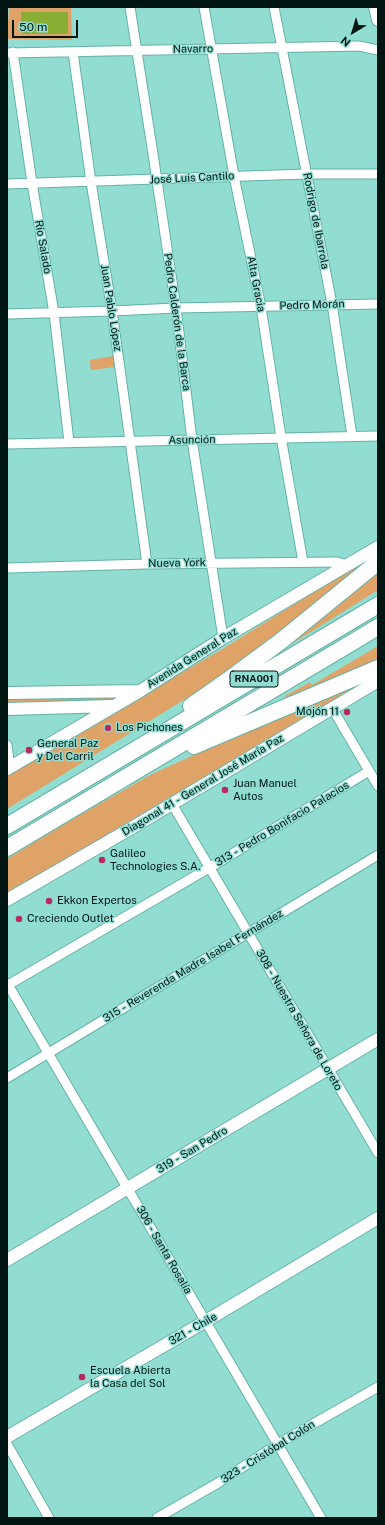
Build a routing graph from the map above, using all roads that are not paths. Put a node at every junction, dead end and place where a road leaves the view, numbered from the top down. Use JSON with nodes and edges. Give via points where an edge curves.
{"nodes":[{"id":1,"x":130,"y":7,"type":"edge"},
{"id":2,"x":204,"y":7,"type":"edge"},
{"id":3,"x":274,"y":7,"type":"edge"},
{"id":4,"x":375,"y":7,"type":"edge"},
{"id":5,"x":378,"y":20,"type":"edge"},
{"id":6,"x":282,"y":47,"type":"junction"},
{"id":7,"x":212,"y":48,"type":"junction"},
{"id":8,"x":136,"y":50,"type":"junction"},
{"id":9,"x":378,"y":50,"type":"edge"},
{"id":10,"x":10,"y":52,"type":"edge"},
{"id":11,"x":73,"y":52,"type":"junction"},
{"id":12,"x":306,"y":174,"type":"junction"},
{"id":13,"x":378,"y":174,"type":"edge"},
{"id":14,"x":234,"y":176,"type":"junction"},
{"id":15,"x":157,"y":180,"type":"junction"},
{"id":16,"x":91,"y":182,"type":"junction"},
{"id":17,"x":32,"y":183,"type":"junction"},
{"id":18,"x":7,"y":184,"type":"edge"},
{"id":19,"x":332,"y":304,"type":"junction"},
{"id":20,"x":378,"y":304,"type":"edge"},
{"id":21,"x":261,"y":307,"type":"junction"},
{"id":22,"x":176,"y":308,"type":"junction"},
{"id":23,"x":112,"y":311,"type":"junction"},
{"id":24,"x":54,"y":313,"type":"junction"},
{"id":25,"x":7,"y":314,"type":"edge"},
{"id":26,"x":352,"y":436,"type":"junction"},
{"id":27,"x":378,"y":436,"type":"edge"},
{"id":28,"x":281,"y":437,"type":"junction"},
{"id":29,"x":192,"y":440,"type":"junction"},
{"id":30,"x":130,"y":441,"type":"junction"},
{"id":31,"x":69,"y":442,"type":"junction"},
{"id":32,"x":7,"y":444,"type":"edge"},
{"id":33,"x":378,"y":547,"type":"edge"},
{"id":34,"x":303,"y":562,"type":"junction"},
{"id":35,"x":378,"y":562,"type":"edge"},
{"id":36,"x":212,"y":563,"type":"junction"},
{"id":37,"x":147,"y":564,"type":"junction"},
{"id":38,"x":348,"y":565,"type":"junction"},
{"id":39,"x":7,"y":568,"type":"edge"},
{"id":40,"x":378,"y":605,"type":"edge"},
{"id":41,"x":378,"y":627,"type":"edge"},
{"id":42,"x":223,"y":638,"type":"junction"},
{"id":43,"x":378,"y":668,"type":"edge"},
{"id":44,"x":378,"y":681,"type":"edge"},
{"id":45,"x":140,"y":691,"type":"junction"},
{"id":46,"x":7,"y":693,"type":"edge"},
{"id":47,"x":114,"y":706,"type":"junction"},
{"id":48,"x":332,"y":708,"type":"junction"},
{"id":49,"x":7,"y":709,"type":"edge"},
{"id":50,"x":7,"y":745,"type":"edge"},
{"id":51,"x":130,"y":753,"type":"junction"},
{"id":52,"x":9,"y":768,"type":"edge"},
{"id":53,"x":140,"y":768,"type":"junction"},
{"id":54,"x":369,"y":771,"type":"junction"},
{"id":55,"x":378,"y":786,"type":"edge"},
{"id":56,"x":172,"y":804,"type":"junction"},
{"id":57,"x":7,"y":826,"type":"edge"},
{"id":58,"x":7,"y":848,"type":"edge"},
{"id":59,"x":378,"y":855,"type":"edge"},
{"id":60,"x":209,"y":868,"type":"junction"},
{"id":61,"x":7,"y":900,"type":"edge"},
{"id":62,"x":248,"y":934,"type":"junction"},
{"id":63,"x":8,"y":984,"type":"edge"},
{"id":64,"x":378,"y":1039,"type":"edge"},
{"id":65,"x":48,"y":1052,"type":"junction"},
{"id":66,"x":328,"y":1069,"type":"junction"},
{"id":67,"x":7,"y":1078,"type":"edge"},
{"id":68,"x":378,"y":1153,"type":"edge"},
{"id":69,"x":128,"y":1188,"type":"junction"},
{"id":70,"x":378,"y":1218,"type":"edge"},
{"id":71,"x":7,"y":1260,"type":"edge"},
{"id":72,"x":206,"y":1321,"type":"junction"},
{"id":73,"x":378,"y":1387,"type":"edge"},
{"id":74,"x":7,"y":1437,"type":"edge"},
{"id":75,"x":7,"y":1444,"type":"edge"},
{"id":76,"x":278,"y":1444,"type":"junction"},
{"id":77,"x":49,"y":1518,"type":"edge"},
{"id":78,"x":157,"y":1518,"type":"edge"},
{"id":79,"x":321,"y":1518,"type":"edge"}],
"edges":[{"from":1,"to":8,"type":"street","name":"Pedro Calderón de la Barca"},
{"from":2,"to":7,"type":"street","name":"Alta Gracia"},
{"from":3,"to":6,"type":"street","name":"Rodrigo de Ibarrola"},
{"from":4,"to":5,"type":"street"},
{"from":6,"to":7,"type":"street","name":"Navarro"},
{"from":6,"to":9,"type":"street","name":"Navarro","via":[[359,46]]},
{"from":6,"to":12,"type":"street","name":"Rodrigo de Ibarrola"},
{"from":7,"to":8,"type":"street","name":"Navarro"},
{"from":7,"to":14,"type":"street","name":"Alta Gracia"},
{"from":8,"to":11,"type":"street","name":"Navarro"},
{"from":8,"to":15,"type":"street","name":"Pedro Calderón de la Barca"},
{"from":10,"to":11,"type":"street","name":"Navarro"},
{"from":10,"to":17,"type":"street","name":"Río Salado"},
{"from":11,"to":16,"type":"street","name":"Juan Pablo López"},
{"from":12,"to":13,"type":"street","name":"José Luis Cantilo"},
{"from":12,"to":14,"type":"street","name":"José Luis Cantilo"},
{"from":12,"to":19,"type":"street","name":"Rodrigo de Ibarrola"},
{"from":14,"to":15,"type":"street","name":"José Luis Cantilo"},
{"from":14,"to":21,"type":"street","name":"Alta Gracia"},
{"from":15,"to":16,"type":"street","name":"José Luis Cantilo"},
{"from":15,"to":22,"type":"street","name":"Pedro Calderón de la Barca"},
{"from":16,"to":17,"type":"street","name":"José Luis Cantilo"},
{"from":16,"to":23,"type":"street","name":"Juan Pablo López"},
{"from":17,"to":18,"type":"street","name":"José Luis Cantilo"},
{"from":17,"to":24,"type":"street","name":"Río Salado"},
{"from":19,"to":20,"type":"street","name":"Pedro Morán"},
{"from":19,"to":21,"type":"street","name":"Pedro Morán"},
{"from":19,"to":26,"type":"street","name":"Rodrigo de Ibarrola"},
{"from":21,"to":22,"type":"street","name":"Pedro Morán"},
{"from":21,"to":28,"type":"street","name":"Alta Gracia"},
{"from":22,"to":23,"type":"street","name":"Pedro Morán"},
{"from":22,"to":29,"type":"street","name":"Pedro Calderón de la Barca"},
{"from":23,"to":24,"type":"street","name":"Pedro Morán"},
{"from":23,"to":30,"type":"street","name":"Juan Pablo López"},
{"from":24,"to":25,"type":"street","name":"Pedro Morán"},
{"from":24,"to":31,"type":"street","name":"Río Salado"},
{"from":26,"to":27,"type":"street","name":"Asunción"},
{"from":26,"to":28,"type":"street","name":"Asunción"},
{"from":28,"to":29,"type":"street","name":"Asunción"},
{"from":28,"to":34,"type":"street","name":"Alta Gracia"},
{"from":29,"to":30,"type":"street","name":"Asunción"},
{"from":29,"to":36,"type":"street","name":"Pedro Calderón de la Barca"},
{"from":30,"to":31,"type":"street","name":"Asunción"},
{"from":30,"to":37,"type":"street","name":"Juan Pablo López"},
{"from":31,"to":32,"type":"street","name":"Asunción"},
{"from":33,"to":38,"type":"street","name":"Avenida General Paz"},
{"from":34,"to":36,"type":"street","name":"Nueva York"},
{"from":34,"to":38,"type":"street","name":"Nueva York","via":[[337,562]]},
{"from":35,"to":51,"type":"highway","via":[[281,641],[199,699]]},
{"from":36,"to":37,"type":"street","name":"Nueva York"},
{"from":36,"to":42,"type":"street","name":"Pedro Calderón de la Barca"},
{"from":37,"to":39,"type":"street","name":"Nueva York"},
{"from":38,"to":42,"type":"street","name":"Avenida General Paz"},
{"from":40,"to":51,"type":"highway","number":"RNA001"},
{"from":41,"to":53,"type":"highway","number":"RNA001"},
{"from":42,"to":45,"type":"street","name":"Avenida General Paz"},
{"from":43,"to":53,"type":"highway"},
{"from":44,"to":48,"type":"street","name":"Diagonal 41 - General José María Paz"},
{"from":45,"to":46,"type":"street"},
{"from":45,"to":47,"type":"street","name":"Avenida General Paz"},
{"from":47,"to":49,"type":"street"},
{"from":47,"to":52,"type":"street","name":"Avenida General Paz"},
{"from":48,"to":54,"type":"street"},
{"from":48,"to":56,"type":"street","name":"Diagonal 41 - General José María Paz"},
{"from":50,"to":52,"type":"street"},
{"from":51,"to":57,"type":"highway","number":"RNA001"},
{"from":53,"to":58,"type":"highway","number":"RNA001"},
{"from":54,"to":55,"type":"street"},
{"from":54,"to":60,"type":"street","name":"313 - Pedro Bonifacio Palacios"},
{"from":56,"to":60,"type":"street","name":"308 - Nuestra Señora de Loreto"},
{"from":56,"to":61,"type":"street","name":"Diagonal 41 - General José María Paz"},
{"from":59,"to":62,"type":"street","name":"315 - Reverenda Madre Isabel Fernández"},
{"from":60,"to":62,"type":"street","name":"308 - Nuestra Señora de Loreto"},
{"from":60,"to":63,"type":"street","name":"313 - Pedro Bonifacio Palacios"},
{"from":62,"to":65,"type":"street","name":"315 - Reverenda Madre Isabel Fernández"},
{"from":62,"to":66,"type":"street","name":"308 - Nuestra Señora de Loreto"},
{"from":63,"to":65,"type":"street","name":"306 - Santa Rosalía"},
{"from":64,"to":66,"type":"street","name":"319 - San Pedro"},
{"from":65,"to":67,"type":"street","name":"315 - Reverenda Madre Isabel Fernández"},
{"from":65,"to":69,"type":"street","name":"306 - Santa Rosalía"},
{"from":66,"to":68,"type":"street","name":"308 - Nuestra Señora de Loreto"},
{"from":66,"to":69,"type":"street","name":"319 - San Pedro"},
{"from":69,"to":71,"type":"street","name":"319 - San Pedro"},
{"from":69,"to":72,"type":"street","name":"306 - Santa Rosalía"},
{"from":70,"to":72,"type":"street","name":"321 - Chile"},
{"from":72,"to":74,"type":"street","name":"321 - Chile"},
{"from":72,"to":76,"type":"street","name":"306 - Santa Rosalía"},
{"from":73,"to":76,"type":"street","name":"323 - Cristóbal Colón"},
{"from":75,"to":77,"type":"street"},
{"from":76,"to":78,"type":"street","name":"323 - Cristóbal Colón"},
{"from":76,"to":79,"type":"street","name":"306 - Santa Rosalía"}]}
